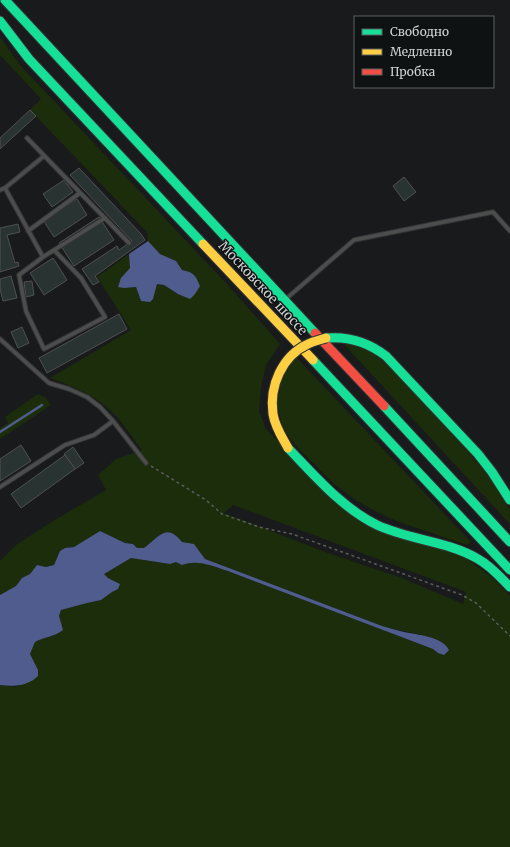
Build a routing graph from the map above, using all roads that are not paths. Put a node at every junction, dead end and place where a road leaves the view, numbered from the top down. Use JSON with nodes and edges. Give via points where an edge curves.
{"nodes":[{"id":1,"x":5,"y":0,"type":"edge"},
{"id":2,"x":0,"y":21,"type":"edge"},
{"id":3,"x":27,"y":138,"type":"dead end"},
{"id":4,"x":44,"y":156,"type":"junction"},
{"id":5,"x":5,"y":188,"type":"junction"},
{"id":6,"x":0,"y":190,"type":"edge"},
{"id":7,"x":80,"y":193,"type":"junction"},
{"id":8,"x":105,"y":218,"type":"junction"},
{"id":9,"x":28,"y":231,"type":"junction"},
{"id":10,"x":510,"y":231,"type":"edge"},
{"id":11,"x":129,"y":243,"type":"dead end"},
{"id":12,"x":54,"y":250,"type":"junction"},
{"id":13,"x":43,"y":257,"type":"junction"},
{"id":14,"x":284,"y":300,"type":"junction"},
{"id":15,"x":0,"y":339,"type":"edge"},
{"id":16,"x":113,"y":421,"type":"junction"},
{"id":17,"x":146,"y":463,"type":"road end"},
{"id":18,"x":0,"y":487,"type":"edge"},
{"id":19,"x":510,"y":500,"type":"edge"},
{"id":20,"x":510,"y":542,"type":"edge"},
{"id":21,"x":510,"y":570,"type":"edge"},
{"id":22,"x":510,"y":587,"type":"edge"}],
"edges":[{"from":1,"to":14,"type":"highway","name":"Московское шоссе"},
{"from":2,"to":21,"type":"highway","name":"Московское шоссе","via":[[29,59]]},
{"from":3,"to":4,"type":"lane"},
{"from":4,"to":5,"type":"lane"},
{"from":4,"to":7,"type":"lane"},
{"from":5,"to":6,"type":"lane"},
{"from":5,"to":9,"type":"lane"},
{"from":7,"to":8,"type":"lane"},
{"from":7,"to":9,"type":"lane"},
{"from":8,"to":11,"type":"lane"},
{"from":8,"to":12,"type":"lane"},
{"from":9,"to":13,"type":"lane"},
{"from":10,"to":14,"type":"lane","via":[[493,212],[354,240]]},
{"from":12,"to":13,"type":"lane"},
{"from":12,"to":13,"type":"lane","via":[[81,278],[105,317],[44,349],[26,311],[19,275]]},
{"from":14,"to":20,"type":"highway","name":"Московское шоссе"},
{"from":15,"to":16,"type":"lane","via":[[49,383],[87,397]]},
{"from":16,"to":17,"type":"lane"},
{"from":16,"to":18,"type":"lane","via":[[94,435],[65,445]]},
{"from":19,"to":22,"type":"highway","bridge":true,"via":[[478,454],[394,362],[371,345],[353,338],[326,338],[300,348],[281,369],[272,395],[278,432],[288,448],[347,506],[379,526],[473,557],[486,564]]}]}
